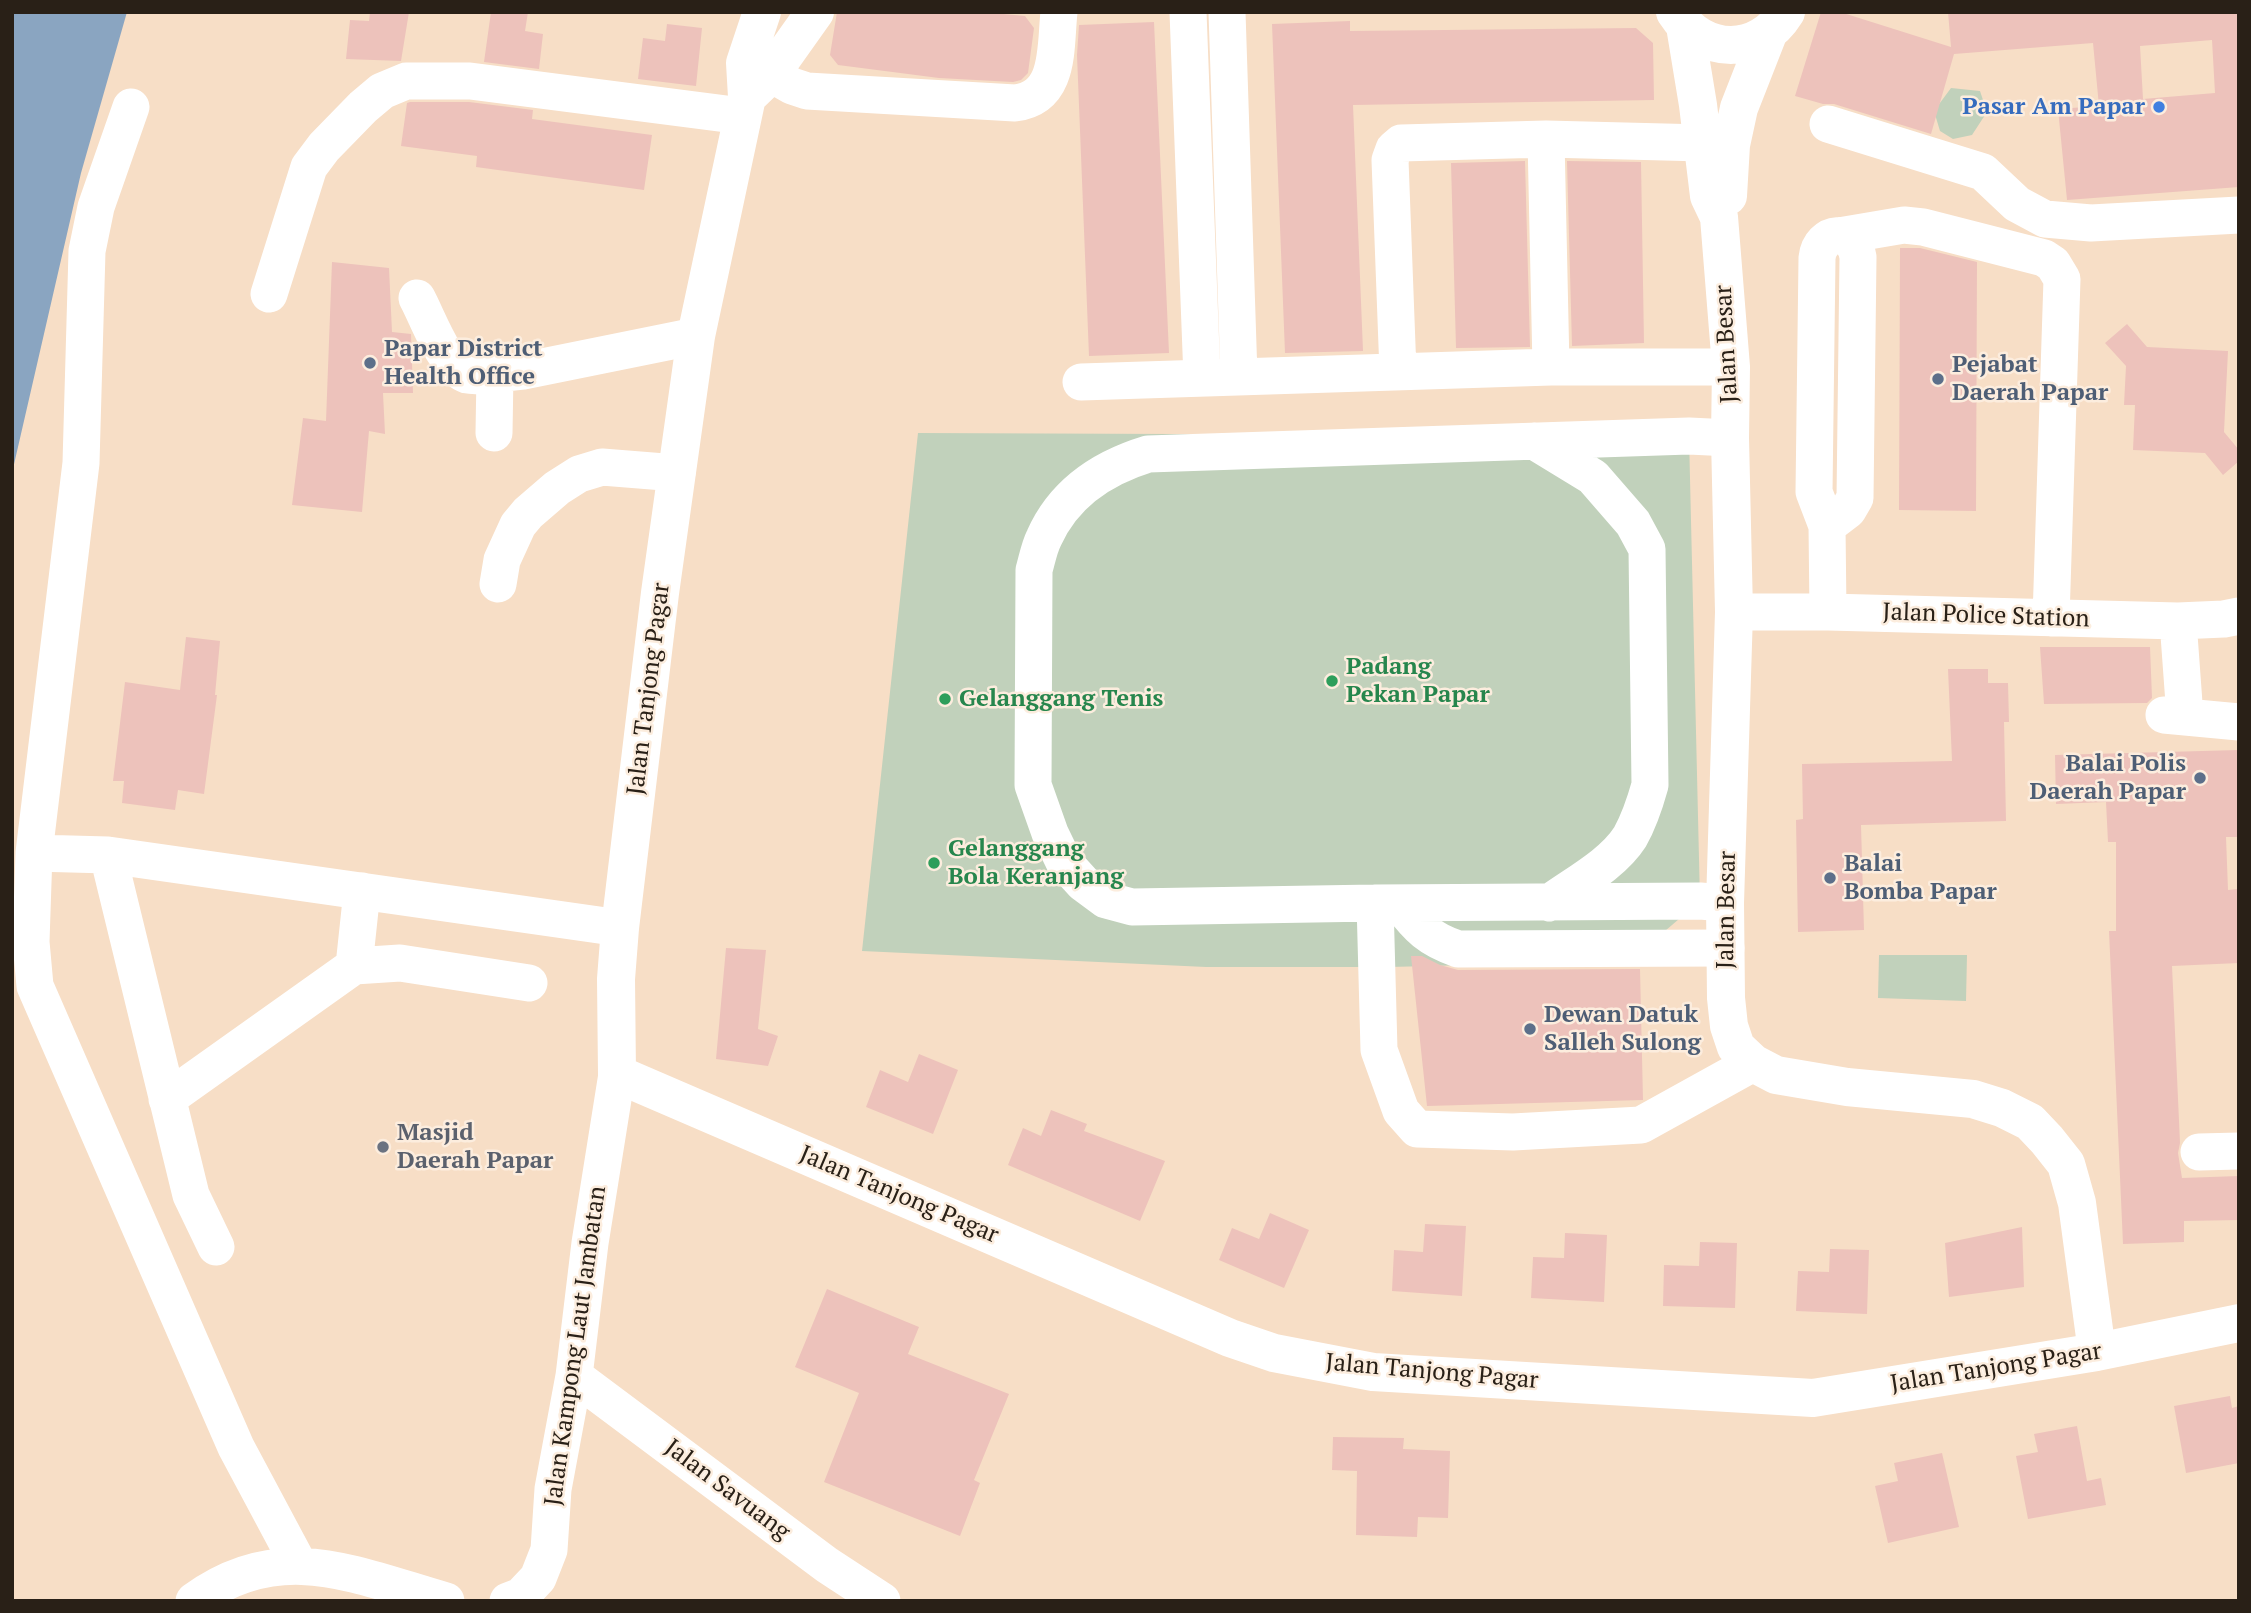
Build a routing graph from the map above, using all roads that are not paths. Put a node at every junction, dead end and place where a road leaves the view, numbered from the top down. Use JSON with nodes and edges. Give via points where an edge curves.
{"nodes":[{"id":1,"x":762,"y":12,"type":"edge"},
{"id":2,"x":815,"y":12,"type":"edge"},
{"id":3,"x":1059,"y":12,"type":"edge"},
{"id":4,"x":1188,"y":12,"type":"edge"},
{"id":5,"x":1227,"y":12,"type":"edge"},
{"id":6,"x":1675,"y":16,"type":"edge"},
{"id":7,"x":1782,"y":20,"type":"edge"},
{"id":8,"x":753,"y":96,"type":"junction"},
{"id":9,"x":131,"y":107,"type":"dead end"},
{"id":10,"x":1828,"y":124,"type":"dead end"},
{"id":11,"x":1546,"y":139,"type":"junction"},
{"id":12,"x":1704,"y":143,"type":"junction"},
{"id":13,"x":2239,"y":215,"type":"edge"},
{"id":14,"x":1719,"y":217,"type":"junction"},
{"id":15,"x":269,"y":294,"type":"dead end"},
{"id":16,"x":417,"y":298,"type":"dead end"},
{"id":17,"x":696,"y":336,"type":"junction"},
{"id":18,"x":1550,"y":367,"type":"junction"},
{"id":19,"x":1731,"y":367,"type":"junction"},
{"id":20,"x":1398,"y":372,"type":"junction"},
{"id":21,"x":495,"y":374,"type":"junction"},
{"id":22,"x":1239,"y":376,"type":"junction"},
{"id":23,"x":1202,"y":378,"type":"junction"},
{"id":24,"x":1081,"y":382,"type":"dead end"},
{"id":25,"x":494,"y":433,"type":"dead end"},
{"id":26,"x":1730,"y":438,"type":"junction"},
{"id":27,"x":1534,"y":441,"type":"junction"},
{"id":28,"x":677,"y":474,"type":"junction"},
{"id":29,"x":498,"y":584,"type":"dead end"},
{"id":30,"x":1734,"y":612,"type":"junction"},
{"id":31,"x":1828,"y":612,"type":"junction"},
{"id":32,"x":2239,"y":616,"type":"edge"},
{"id":33,"x":2051,"y":618,"type":"junction"},
{"id":34,"x":2178,"y":621,"type":"junction"},
{"id":35,"x":2239,"y":722,"type":"edge"},
{"id":36,"x":34,"y":853,"type":"junction"},
{"id":37,"x":108,"y":855,"type":"junction"},
{"id":38,"x":362,"y":891,"type":"junction"},
{"id":39,"x":1549,"y":902,"type":"junction"},
{"id":40,"x":1387,"y":903,"type":"junction"},
{"id":41,"x":1726,"y":903,"type":"junction"},
{"id":42,"x":620,"y":928,"type":"junction"},
{"id":43,"x":1726,"y":948,"type":"junction"},
{"id":44,"x":354,"y":966,"type":"junction"},
{"id":45,"x":529,"y":984,"type":"dead end"},
{"id":46,"x":1753,"y":1063,"type":"junction"},
{"id":47,"x":617,"y":1074,"type":"junction"},
{"id":48,"x":167,"y":1098,"type":"junction"},
{"id":49,"x":2199,"y":1152,"type":"dead end"},
{"id":50,"x":2239,"y":1152,"type":"edge"},
{"id":51,"x":216,"y":1247,"type":"dead end"},
{"id":52,"x":2239,"y":1323,"type":"edge"},
{"id":53,"x":2097,"y":1352,"type":"junction"},
{"id":54,"x":574,"y":1376,"type":"junction"},
{"id":55,"x":299,"y":1565,"type":"junction"},
{"id":56,"x":542,"y":1590,"type":"edge"},
{"id":57,"x":194,"y":1601,"type":"edge"},
{"id":58,"x":446,"y":1601,"type":"edge"},
{"id":59,"x":508,"y":1601,"type":"edge"},
{"id":60,"x":882,"y":1601,"type":"edge"}],
"edges":[{"from":1,"to":8,"type":"main road","name":"Jalan Tanjong Pagar","via":[[745,63]]},
{"from":2,"to":8,"type":"main road"},
{"from":3,"to":8,"type":"street","via":[[1047,85],[1028,101],[807,91],[792,86]]},
{"from":4,"to":23,"type":"street"},
{"from":5,"to":22,"type":"street"},
{"from":6,"to":7,"type":"main road","via":[[1704,40],[1725,45],[1748,44]]},
{"from":6,"to":12,"type":"main road","name":"Jalan Besar"},
{"from":7,"to":14,"type":"main road","name":"Jalan Besar","via":[[1739,108],[1727,198]]},
{"from":8,"to":15,"type":"street","via":[[406,81],[382,91],[363,107],[309,167]]},
{"from":8,"to":17,"type":"main road","name":"Jalan Tanjong Pagar"},
{"from":9,"to":36,"type":"street","via":[[96,206],[87,251],[82,463]]},
{"from":10,"to":13,"type":"street","via":[[1983,172],[2017,204],[2045,219],[2091,223]]},
{"from":11,"to":12,"type":"street"},
{"from":11,"to":18,"type":"street"},
{"from":11,"to":20,"type":"street","via":[[1409,141],[1394,149],[1390,160]]},
{"from":12,"to":14,"type":"main road","name":"Jalan Besar","via":[[1709,196]]},
{"from":14,"to":19,"type":"main road","name":"Jalan Besar"},
{"from":16,"to":21,"type":"street","via":[[444,354],[455,366],[467,375]]},
{"from":17,"to":21,"type":"street"},
{"from":17,"to":28,"type":"main road","name":"Jalan Tanjong Pagar"},
{"from":18,"to":19,"type":"street"},
{"from":18,"to":20,"type":"street"},
{"from":19,"to":26,"type":"main road","name":"Jalan Besar"},
{"from":20,"to":22,"type":"street"},
{"from":21,"to":25,"type":"street"},
{"from":22,"to":23,"type":"street"},
{"from":23,"to":24,"type":"street"},
{"from":26,"to":27,"type":"street"},
{"from":26,"to":30,"type":"main road","name":"Jalan Besar"},
{"from":27,"to":39,"type":"street","via":[[1593,477],[1633,523],[1647,550],[1650,785],[1629,838],[1610,859]]},
{"from":27,"to":40,"type":"street","via":[[1148,454],[1121,463],[1076,493],[1043,539],[1034,570],[1033,785],[1064,862],[1083,883],[1106,900],[1132,907]]},
{"from":28,"to":29,"type":"street","via":[[601,467],[579,474],[518,525],[502,560]]},
{"from":28,"to":42,"type":"main road","name":"Jalan Tanjong Pagar"},
{"from":30,"to":31,"type":"street","name":"Jalan Police Station"},
{"from":30,"to":41,"type":"main road","name":"Jalan Besar"},
{"from":31,"to":33,"type":"street","name":"Jalan Police Station"},
{"from":31,"to":33,"type":"street","via":[[1828,515],[1852,505],[1855,498],[1858,257],[1851,241],[1839,236],[1904,225],[2044,258],[2062,279]]},
{"from":32,"to":34,"type":"street","name":"Jalan Police Station"},
{"from":33,"to":34,"type":"street","name":"Jalan Police Station"},
{"from":34,"to":35,"type":"street","via":[[2175,716]]},
{"from":36,"to":37,"type":"street"},
{"from":36,"to":55,"type":"street","via":[[35,986],[236,1447]]},
{"from":37,"to":38,"type":"street"},
{"from":37,"to":48,"type":"street"},
{"from":38,"to":42,"type":"street"},
{"from":38,"to":44,"type":"street"},
{"from":39,"to":40,"type":"street"},
{"from":39,"to":41,"type":"street"},
{"from":40,"to":43,"type":"street","via":[[1427,935],[1458,949]]},
{"from":40,"to":46,"type":"street","via":[[1379,1050],[1401,1111],[1417,1129],[1513,1132],[1641,1125]]},
{"from":41,"to":43,"type":"main road","name":"Jalan Besar"},
{"from":42,"to":47,"type":"main road","name":"Jalan Tanjong Pagar"},
{"from":43,"to":46,"type":"main road","name":"Jalan Besar","via":[[1729,1026],[1736,1047]]},
{"from":44,"to":45,"type":"street","via":[[400,963]]},
{"from":44,"to":48,"type":"street"},
{"from":46,"to":53,"type":"main road","name":"Jalan Besar","via":[[1776,1075],[1807,1082],[1973,1099],[2030,1122],[2066,1164],[2077,1203]]},
{"from":47,"to":53,"type":"main road","name":"Jalan Tanjong Pagar","via":[[1230,1338],[1321,1363],[1373,1372],[1813,1398]]},
{"from":47,"to":54,"type":"street","name":"Jalan Kampong Laut Jambatan"},
{"from":48,"to":51,"type":"street","via":[[191,1195]]},
{"from":49,"to":50,"type":"street"},
{"from":52,"to":53,"type":"main road","name":"Jalan Tanjong Pagar"},
{"from":54,"to":56,"type":"street","name":"Jalan Kampong Laut Jambatan","via":[[553,1489]]},
{"from":54,"to":60,"type":"street","name":"Jalan Savuang"},
{"from":55,"to":57,"type":"street","via":[[250,1572]]},
{"from":55,"to":58,"type":"street","via":[[334,1569]]},
{"from":56,"to":59,"type":"street","name":"Jalan Kampong Laut Jambatan"}]}
